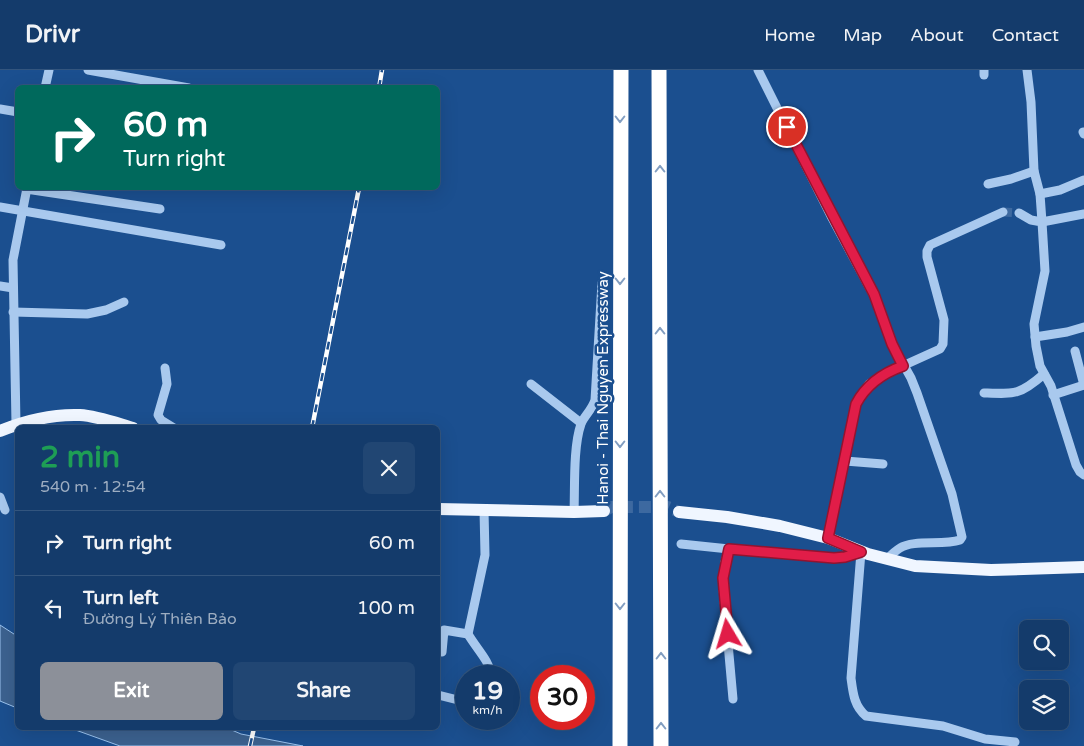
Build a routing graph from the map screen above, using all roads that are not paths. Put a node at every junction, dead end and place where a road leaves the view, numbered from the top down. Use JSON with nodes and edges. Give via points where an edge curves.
{"nodes":[{"id":1,"x":49,"y":70,"type":"edge"},
{"id":2,"x":88,"y":70,"type":"edge"},
{"id":3,"x":620,"y":70,"type":"edge"},
{"id":4,"x":659,"y":70,"type":"edge"},
{"id":5,"x":758,"y":70,"type":"edge"},
{"id":6,"x":1027,"y":70,"type":"edge"},
{"id":7,"x":46,"y":85,"type":"edge"},
{"id":8,"x":161,"y":85,"type":"edge"},
{"id":9,"x":0,"y":109,"type":"edge"},
{"id":10,"x":15,"y":112,"type":"edge"},
{"id":11,"x":1034,"y":171,"type":"junction"},
{"id":12,"x":1084,"y":180,"type":"edge"},
{"id":13,"x":988,"y":184,"type":"dead end"},
{"id":14,"x":27,"y":190,"type":"edge"},
{"id":15,"x":40,"y":190,"type":"edge"},
{"id":16,"x":1040,"y":194,"type":"junction"},
{"id":17,"x":0,"y":207,"type":"edge"},
{"id":18,"x":160,"y":209,"type":"dead end"},
{"id":19,"x":22,"y":210,"type":"junction"},
{"id":20,"x":1002,"y":212,"type":"tunnel mouth"},
{"id":21,"x":1019,"y":213,"type":"tunnel mouth"},
{"id":22,"x":1084,"y":214,"type":"edge"},
{"id":23,"x":1042,"y":222,"type":"junction"},
{"id":24,"x":222,"y":245,"type":"dead end"},
{"id":25,"x":602,"y":283,"type":"dead end"},
{"id":26,"x":0,"y":286,"type":"edge"},
{"id":27,"x":13,"y":288,"type":"junction"},
{"id":28,"x":124,"y":302,"type":"dead end"},
{"id":29,"x":13,"y":312,"type":"junction"},
{"id":30,"x":1084,"y":327,"type":"edge"},
{"id":31,"x":1035,"y":337,"type":"junction"},
{"id":32,"x":1075,"y":350,"type":"dead end"},
{"id":33,"x":903,"y":366,"type":"junction"},
{"id":34,"x":165,"y":368,"type":"dead end"},
{"id":35,"x":1044,"y":374,"type":"junction"},
{"id":36,"x":531,"y":384,"type":"dead end"},
{"id":37,"x":1084,"y":385,"type":"edge"},
{"id":38,"x":984,"y":393,"type":"dead end"},
{"id":39,"x":1054,"y":396,"type":"junction"},
{"id":40,"x":581,"y":423,"type":"junction"},
{"id":41,"x":16,"y":424,"type":"junction"},
{"id":42,"x":121,"y":425,"type":"edge"},
{"id":43,"x":169,"y":425,"type":"edge"},
{"id":44,"x":0,"y":431,"type":"edge"},
{"id":45,"x":845,"y":461,"type":"junction"},
{"id":46,"x":883,"y":464,"type":"dead end"},
{"id":47,"x":1084,"y":475,"type":"edge"},
{"id":48,"x":0,"y":498,"type":"edge"},
{"id":49,"x":440,"y":509,"type":"edge"},
{"id":50,"x":5,"y":510,"type":"dead end"},
{"id":51,"x":484,"y":510,"type":"junction"},
{"id":52,"x":604,"y":511,"type":"tunnel mouth"},
{"id":53,"x":574,"y":512,"type":"junction"},
{"id":54,"x":679,"y":512,"type":"tunnel mouth"},
{"id":55,"x":828,"y":538,"type":"junction"},
{"id":56,"x":681,"y":544,"type":"dead end"},
{"id":57,"x":729,"y":549,"type":"junction"},
{"id":58,"x":861,"y":552,"type":"junction"},
{"id":59,"x":887,"y":559,"type":"junction"},
{"id":60,"x":1084,"y":567,"type":"edge"},
{"id":61,"x":441,"y":629,"type":"edge"},
{"id":62,"x":468,"y":634,"type":"junction"},
{"id":63,"x":442,"y":652,"type":"dead end"},
{"id":64,"x":488,"y":665,"type":"edge"},
{"id":65,"x":440,"y":696,"type":"edge"},
{"id":66,"x":455,"y":699,"type":"edge"},
{"id":67,"x":733,"y":699,"type":"dead end"},
{"id":68,"x":1015,"y":742,"type":"dead end"},
{"id":69,"x":620,"y":746,"type":"edge"},
{"id":70,"x":661,"y":746,"type":"edge"}],
"edges":[{"from":1,"to":7,"type":"street"},
{"from":2,"to":8,"type":"street"},
{"from":3,"to":69,"type":"highway","name":"Hanoi - Thai Nguyen Expressway","one_way":true},
{"from":70,"to":4,"type":"highway","one_way":true},
{"from":5,"to":33,"type":"street","via":[[874,294]]},
{"from":6,"to":11,"type":"street"},
{"from":9,"to":10,"type":"street"},
{"from":11,"to":13,"type":"street"},
{"from":11,"to":16,"type":"street"},
{"from":12,"to":16,"type":"street"},
{"from":14,"to":19,"type":"street"},
{"from":15,"to":18,"type":"street"},
{"from":16,"to":23,"type":"street"},
{"from":17,"to":19,"type":"street"},
{"from":19,"to":24,"type":"street"},
{"from":19,"to":27,"type":"street","via":[[13,260]]},
{"from":20,"to":33,"type":"street","via":[[928,248],[927,257],[944,320],[945,339],[940,349]]},
{"from":21,"to":23,"type":"street"},
{"from":22,"to":23,"type":"street"},
{"from":23,"to":31,"type":"street","via":[[1045,270],[1034,324]]},
{"from":25,"to":40,"type":"street","via":[[595,400]]},
{"from":26,"to":27,"type":"street"},
{"from":27,"to":29,"type":"street"},
{"from":28,"to":29,"type":"street","via":[[87,314]]},
{"from":29,"to":41,"type":"street"},
{"from":30,"to":31,"type":"street"},
{"from":31,"to":35,"type":"street"},
{"from":32,"to":37,"type":"street"},
{"from":33,"to":45,"type":"street","via":[[869,384],[860,395]]},
{"from":33,"to":59,"type":"street","via":[[929,424],[962,537],[958,541],[900,547]]},
{"from":34,"to":43,"type":"street","via":[[167,384],[158,414]]},
{"from":35,"to":38,"type":"street","via":[[1020,392]]},
{"from":35,"to":39,"type":"street"},
{"from":36,"to":40,"type":"street"},
{"from":37,"to":39,"type":"street"},
{"from":39,"to":47,"type":"street","via":[[1076,466]]},
{"from":40,"to":53,"type":"street","via":[[576,451]]},
{"from":41,"to":42,"type":"main road","via":[[81,415]]},
{"from":41,"to":44,"type":"main road"},
{"from":45,"to":46,"type":"street"},
{"from":45,"to":55,"type":"street"},
{"from":48,"to":50,"type":"street"},
{"from":49,"to":51,"type":"main road"},
{"from":51,"to":53,"type":"main road"},
{"from":51,"to":62,"type":"street","via":[[485,555]]},
{"from":52,"to":53,"type":"main road"},
{"from":54,"to":55,"type":"main road","via":[[780,526]]},
{"from":55,"to":58,"type":"main road"},
{"from":56,"to":57,"type":"street"},
{"from":57,"to":58,"type":"street","via":[[834,558]]},
{"from":57,"to":67,"type":"street","via":[[723,588]]},
{"from":58,"to":59,"type":"main road"},
{"from":58,"to":68,"type":"street","via":[[852,678],[853,696],[860,711],[866,716],[943,726],[985,739]]},
{"from":59,"to":60,"type":"main road","via":[[916,566],[991,570]]},
{"from":61,"to":62,"type":"street"},
{"from":61,"to":63,"type":"street"},
{"from":62,"to":64,"type":"street"},
{"from":65,"to":66,"type":"street"}]}
